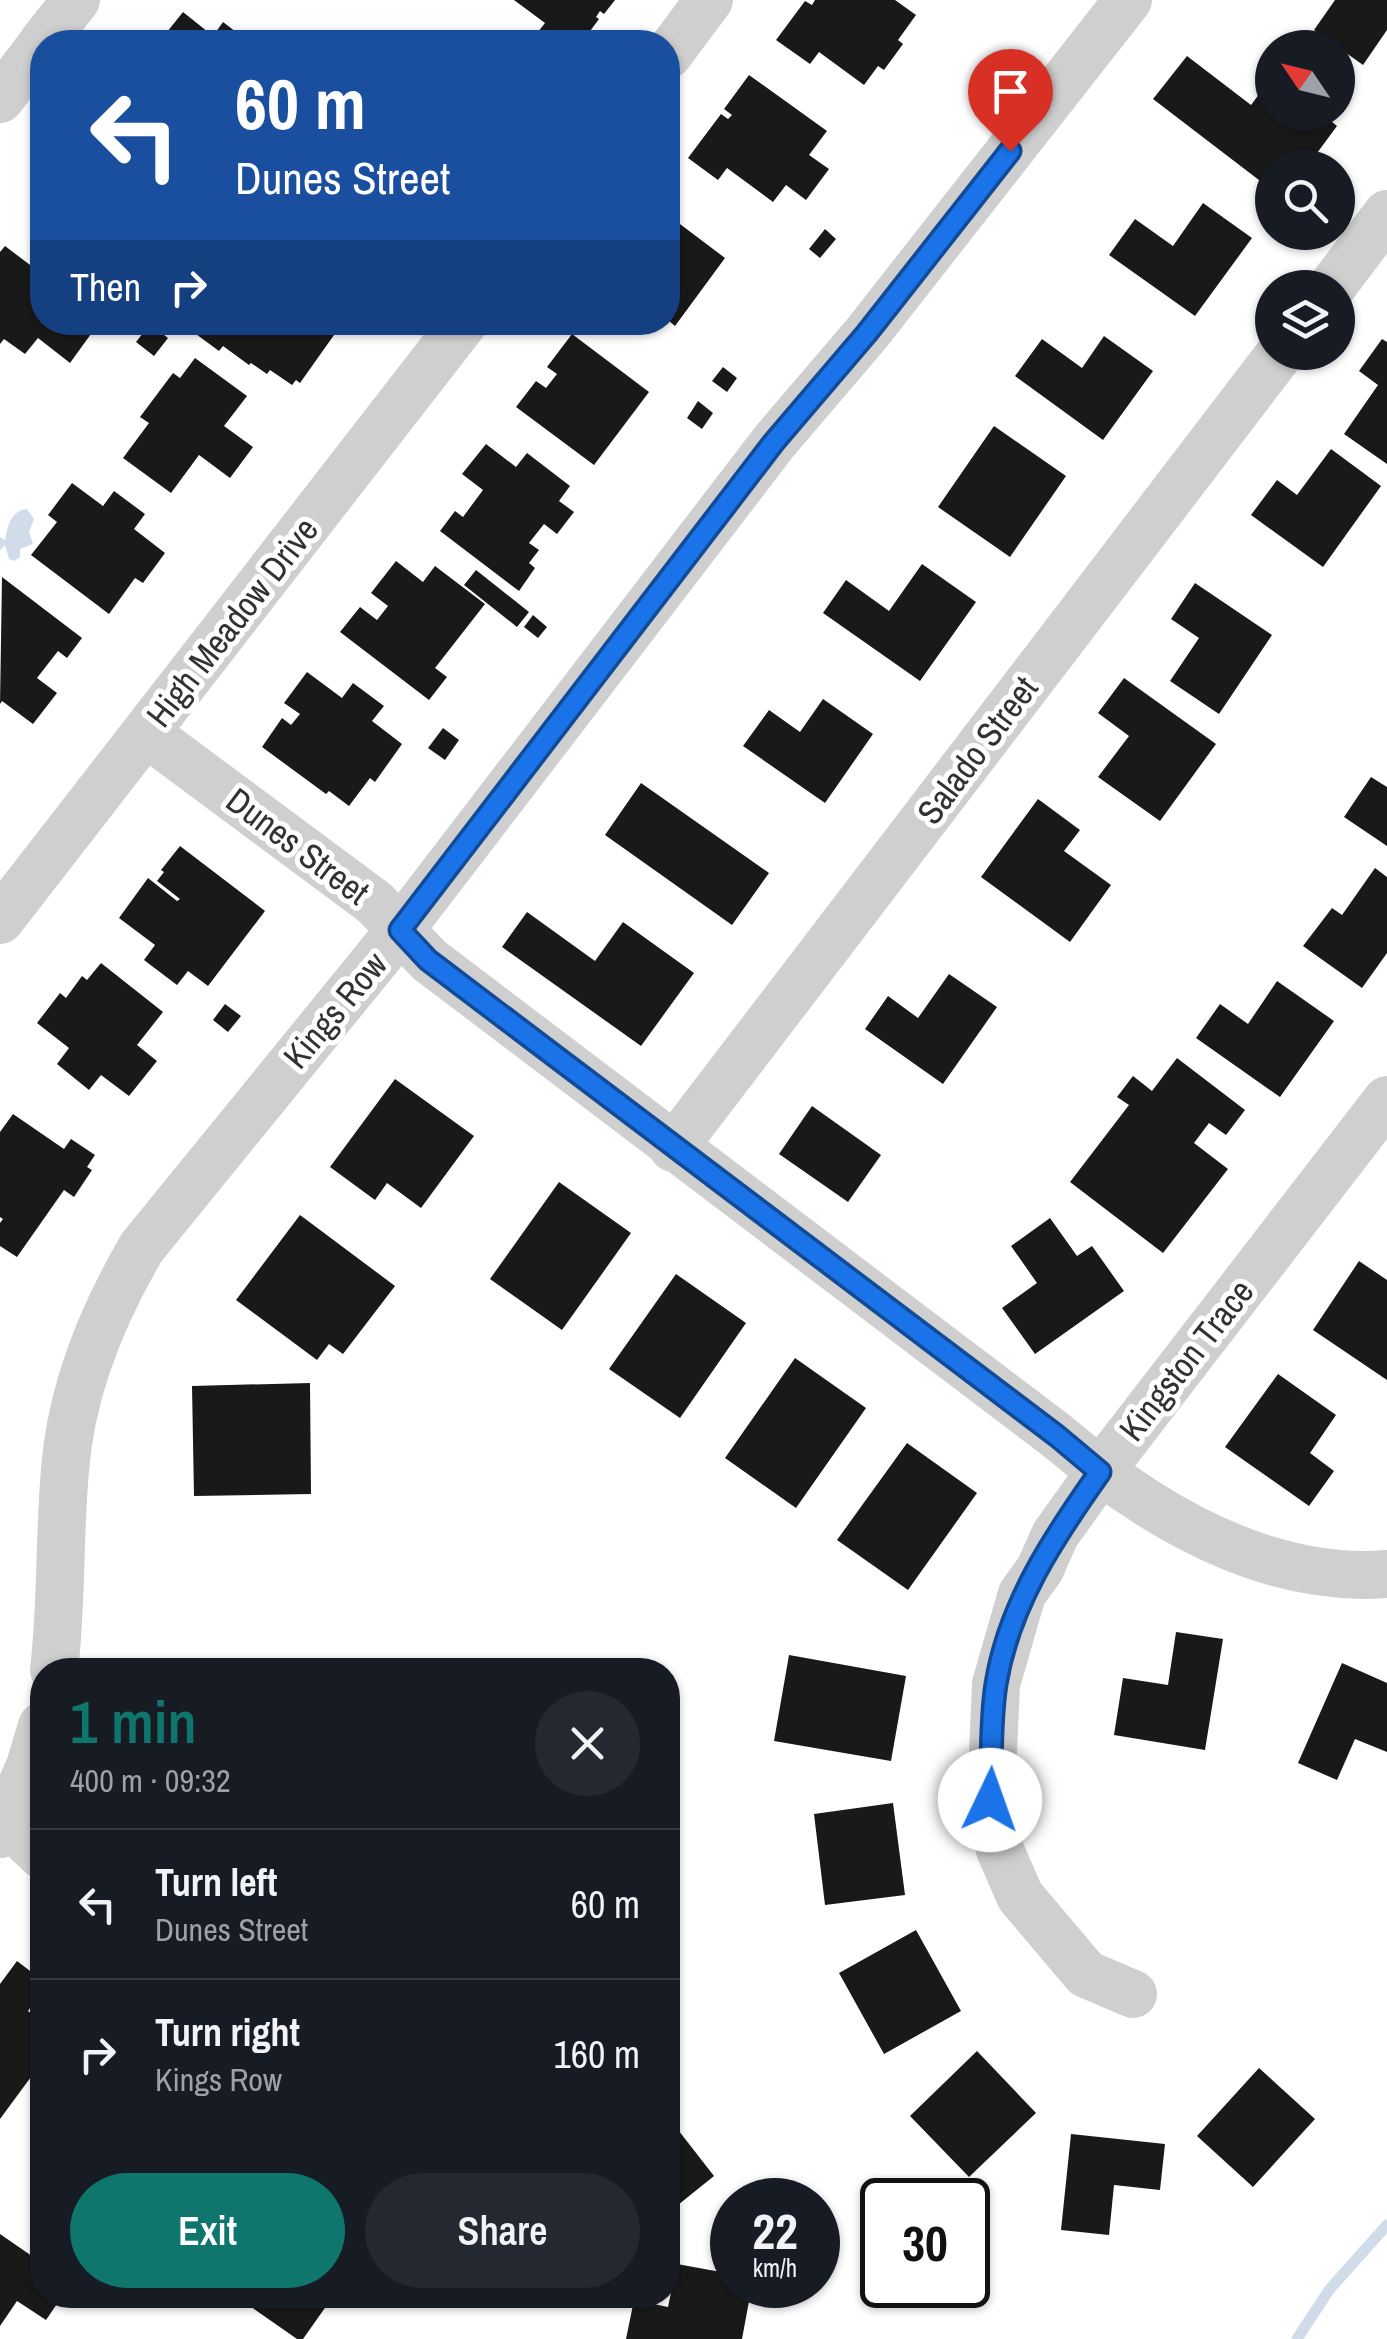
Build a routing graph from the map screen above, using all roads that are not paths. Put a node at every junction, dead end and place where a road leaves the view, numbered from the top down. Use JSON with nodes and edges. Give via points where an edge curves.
{"nodes":[{"id":1,"x":76,"y":0,"type":"edge"},
{"id":2,"x":709,"y":0,"type":"edge"},
{"id":3,"x":1128,"y":0,"type":"edge"},
{"id":4,"x":53,"y":30,"type":"edge"},
{"id":5,"x":680,"y":39,"type":"edge"},
{"id":6,"x":30,"y":60,"type":"edge"},
{"id":7,"x":0,"y":99,"type":"edge"},
{"id":8,"x":1387,"y":214,"type":"edge"},
{"id":9,"x":1345,"y":270,"type":"edge"},
{"id":10,"x":454,"y":335,"type":"edge"},
{"id":11,"x":1267,"y":370,"type":"edge"},
{"id":12,"x":146,"y":733,"type":"junction"},
{"id":13,"x":0,"y":920,"type":"edge"},
{"id":14,"x":400,"y":930,"type":"junction"},
{"id":15,"x":1387,"y":1100,"type":"edge"},
{"id":16,"x":673,"y":1148,"type":"junction"},
{"id":17,"x":1100,"y":1472,"type":"junction"},
{"id":18,"x":1387,"y":1574,"type":"edge"},
{"id":19,"x":55,"y":1658,"type":"edge"},
{"id":20,"x":30,"y":1755,"type":"edge"},
{"id":21,"x":2,"y":1823,"type":"edge"},
{"id":22,"x":30,"y":1846,"type":"edge"},
{"id":23,"x":1132,"y":1994,"type":"dead end"}],
"edges":[{"from":1,"to":4,"type":"street"},
{"from":2,"to":5,"type":"street"},
{"from":3,"to":14,"type":"street","name":"Kings Row","via":[[774,442]]},
{"from":6,"to":7,"type":"street"},
{"from":8,"to":9,"type":"street"},
{"from":10,"to":12,"type":"street","name":"High Meadow Drive"},
{"from":11,"to":16,"type":"street","name":"Salado Street"},
{"from":12,"to":13,"type":"street","name":"High Meadow Drive"},
{"from":12,"to":14,"type":"street","name":"Dunes Street","via":[[375,902]]},
{"from":14,"to":16,"type":"street","name":"Dunes Street","via":[[428,960]]},
{"from":14,"to":19,"type":"street","name":"Kings Row","via":[[166,1214],[107,1312],[67,1451]]},
{"from":15,"to":17,"type":"street","name":"Kingston Trace"},
{"from":16,"to":17,"type":"street","name":"Dunes Street"},
{"from":17,"to":18,"type":"street","name":"Dunes Street","via":[[1222,1544],[1315,1572]]},
{"from":17,"to":23,"type":"street","name":"Kingston Trace","via":[[1022,1594],[996,1684],[990,1800],[1000,1850],[1020,1896],[1086,1974]]},
{"from":20,"to":21,"type":"street"},
{"from":21,"to":22,"type":"street"}]}
